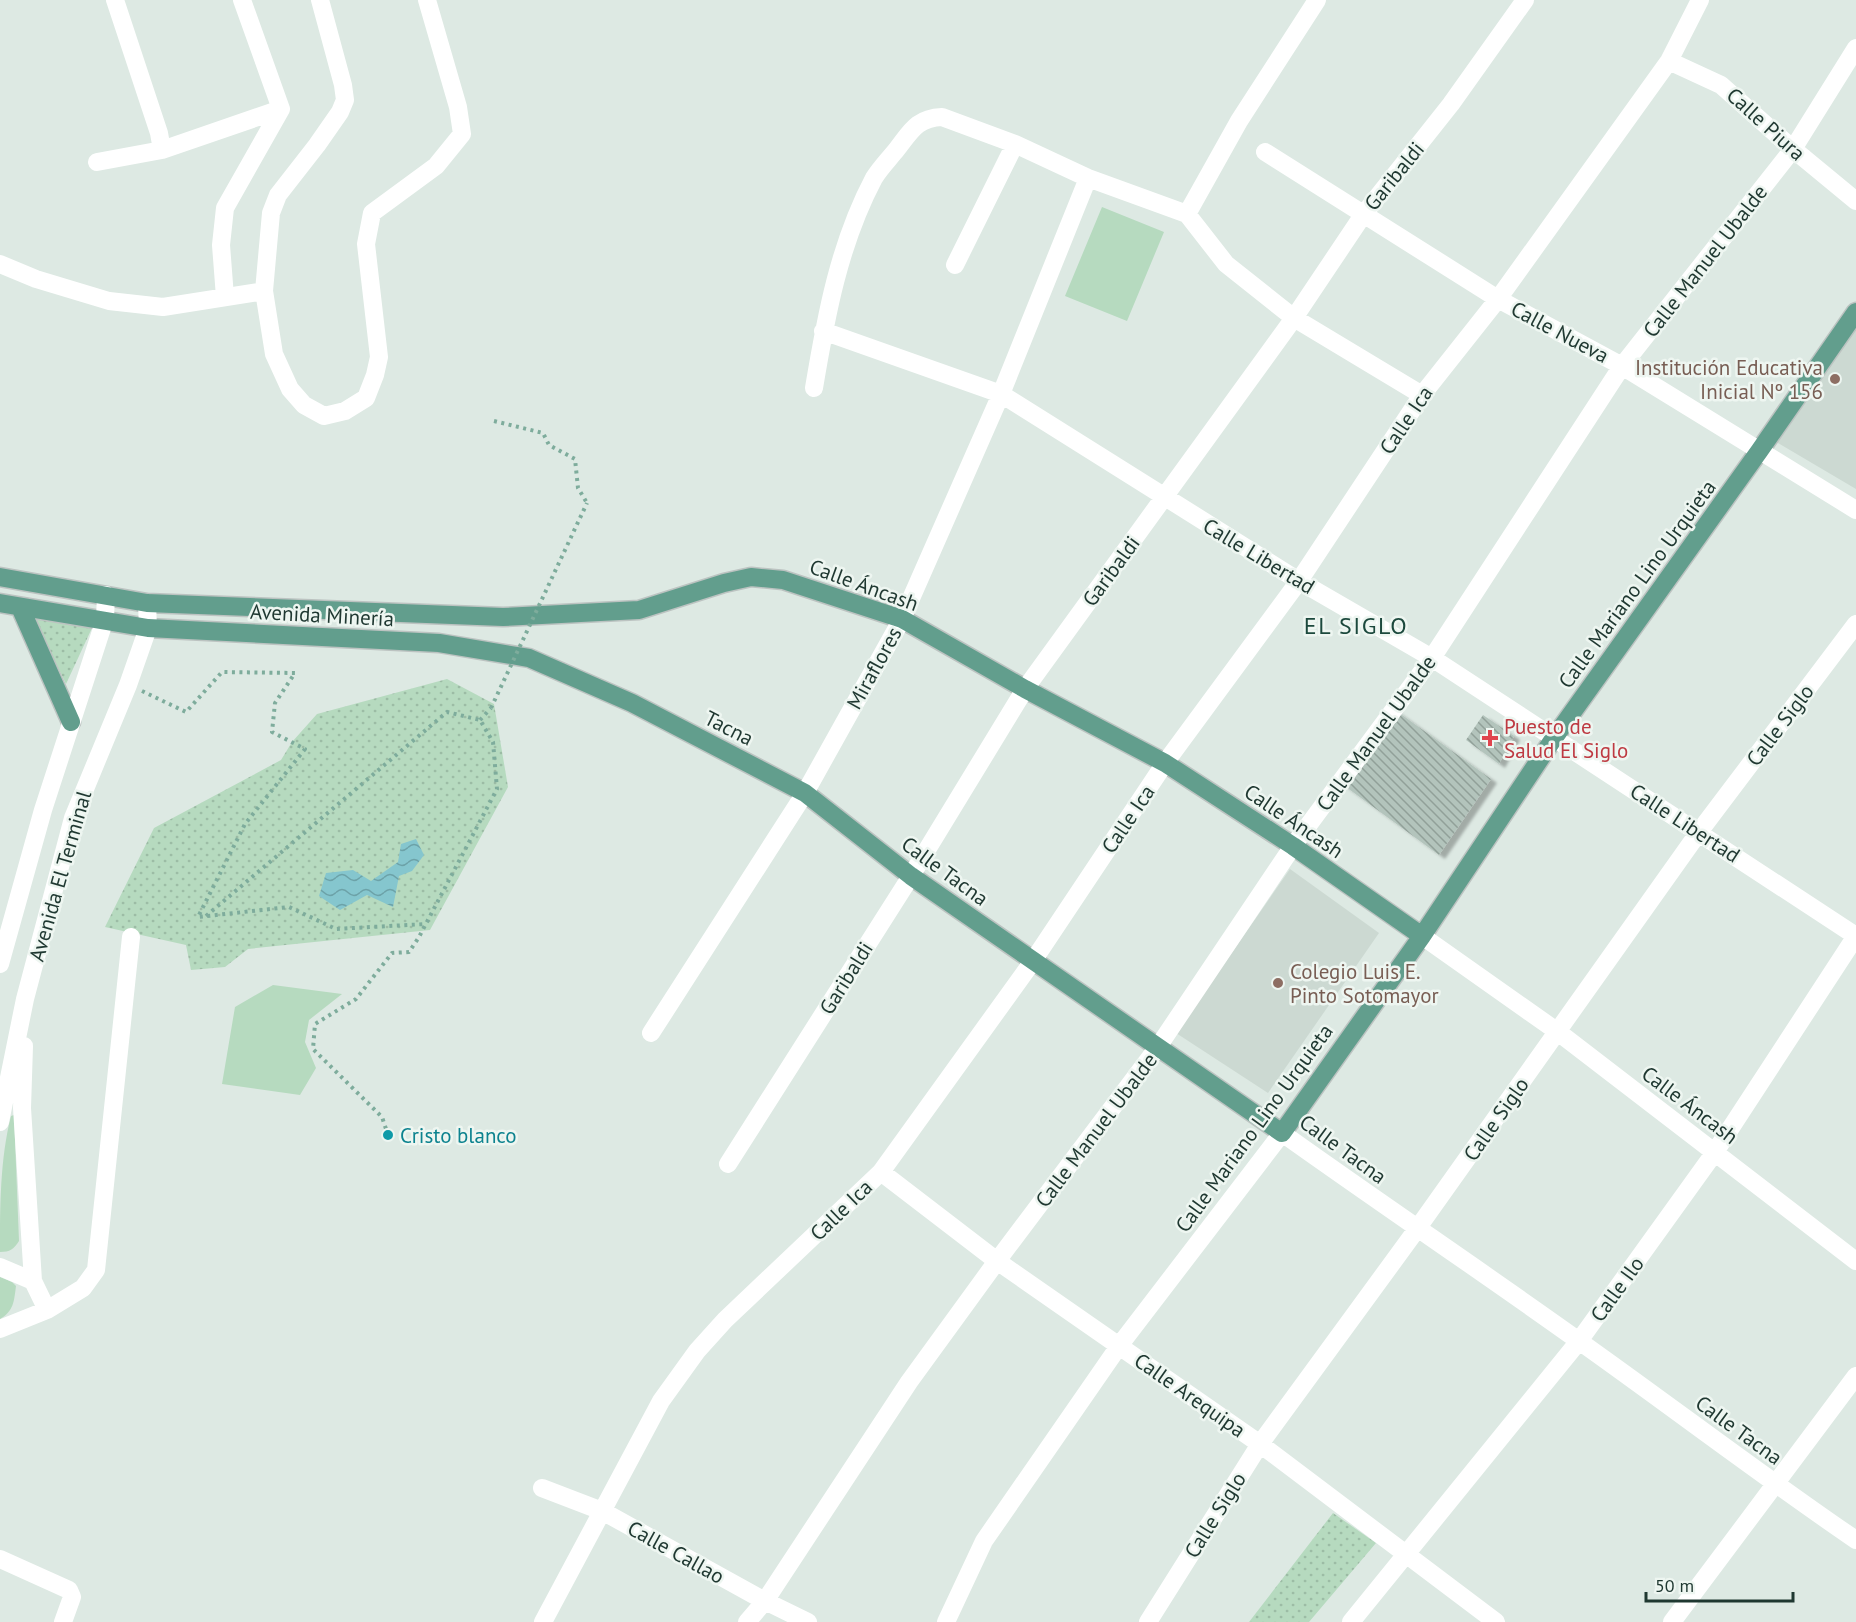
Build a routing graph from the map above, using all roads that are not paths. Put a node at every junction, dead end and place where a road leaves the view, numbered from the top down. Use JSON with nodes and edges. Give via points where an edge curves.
{"nodes":[{"id":1,"x":115,"y":0,"type":"edge"},
{"id":2,"x":242,"y":0,"type":"edge"},
{"id":3,"x":320,"y":0,"type":"edge"},
{"id":4,"x":427,"y":0,"type":"edge"},
{"id":5,"x":1525,"y":0,"type":"edge"},
{"id":6,"x":1700,"y":0,"type":"edge"},
{"id":7,"x":1310,"y":3,"type":"edge"},
{"id":8,"x":1856,"y":48,"type":"edge"},
{"id":9,"x":1669,"y":62,"type":"junction"},
{"id":10,"x":281,"y":109,"type":"junction"},
{"id":11,"x":1015,"y":144,"type":"junction"},
{"id":12,"x":1793,"y":149,"type":"junction"},
{"id":13,"x":162,"y":150,"type":"junction"},
{"id":14,"x":1265,"y":152,"type":"dead end"},
{"id":15,"x":98,"y":162,"type":"dead end"},
{"id":16,"x":1088,"y":177,"type":"junction"},
{"id":17,"x":1856,"y":201,"type":"edge"},
{"id":18,"x":1187,"y":214,"type":"junction"},
{"id":19,"x":1363,"y":215,"type":"junction"},
{"id":20,"x":0,"y":264,"type":"edge"},
{"id":21,"x":955,"y":265,"type":"dead end"},
{"id":22,"x":264,"y":291,"type":"junction"},
{"id":23,"x":225,"y":297,"type":"junction"},
{"id":24,"x":1498,"y":299,"type":"junction"},
{"id":25,"x":1856,"y":312,"type":"edge"},
{"id":26,"x":1294,"y":318,"type":"junction"},
{"id":27,"x":823,"y":331,"type":"junction"},
{"id":28,"x":1622,"y":366,"type":"junction"},
{"id":29,"x":813,"y":388,"type":"dead end"},
{"id":30,"x":1001,"y":394,"type":"junction"},
{"id":31,"x":1422,"y":395,"type":"junction"},
{"id":32,"x":1760,"y":450,"type":"junction"},
{"id":33,"x":1164,"y":498,"type":"junction"},
{"id":34,"x":1856,"y":510,"type":"edge"},
{"id":35,"x":2,"y":576,"type":"edge"},
{"id":36,"x":1299,"y":581,"type":"junction"},
{"id":37,"x":106,"y":595,"type":"junction"},
{"id":38,"x":0,"y":603,"type":"edge"},
{"id":39,"x":147,"y":603,"type":"junction"},
{"id":40,"x":20,"y":607,"type":"junction"},
{"id":41,"x":639,"y":610,"type":"joint"},
{"id":42,"x":105,"y":619,"type":"junction"},
{"id":43,"x":902,"y":619,"type":"junction"},
{"id":44,"x":1856,"y":624,"type":"edge"},
{"id":45,"x":148,"y":628,"type":"junction"},
{"id":46,"x":1432,"y":658,"type":"junction"},
{"id":47,"x":1025,"y":688,"type":"junction"},
{"id":48,"x":632,"y":703,"type":"joint"},
{"id":49,"x":72,"y":723,"type":"junction"},
{"id":50,"x":1554,"y":738,"type":"junction"},
{"id":51,"x":1165,"y":763,"type":"junction"},
{"id":52,"x":805,"y":793,"type":"junction"},
{"id":53,"x":43,"y":810,"type":"junction"},
{"id":54,"x":73,"y":818,"type":"junction"},
{"id":55,"x":1700,"y":832,"type":"junction"},
{"id":56,"x":1293,"y":846,"type":"junction"},
{"id":57,"x":911,"y":876,"type":"junction"},
{"id":58,"x":1422,"y":936,"type":"junction"},
{"id":59,"x":1856,"y":936,"type":"edge"},
{"id":60,"x":130,"y":938,"type":"dead end"},
{"id":61,"x":1033,"y":961,"type":"junction"},
{"id":62,"x":0,"y":963,"type":"edge"},
{"id":63,"x":25,"y":999,"type":"junction"},
{"id":64,"x":1558,"y":1032,"type":"junction"},
{"id":65,"x":651,"y":1033,"type":"dead end"},
{"id":66,"x":1158,"y":1047,"type":"junction"},
{"id":67,"x":0,"y":1122,"type":"edge"},
{"id":68,"x":1282,"y":1132,"type":"junction"},
{"id":69,"x":1715,"y":1152,"type":"junction"},
{"id":70,"x":728,"y":1164,"type":"dead end"},
{"id":71,"x":881,"y":1172,"type":"junction"},
{"id":72,"x":1417,"y":1230,"type":"junction"},
{"id":73,"x":997,"y":1261,"type":"junction"},
{"id":74,"x":1856,"y":1261,"type":"edge"},
{"id":75,"x":0,"y":1267,"type":"edge"},
{"id":76,"x":33,"y":1281,"type":"junction"},
{"id":77,"x":47,"y":1310,"type":"junction"},
{"id":78,"x":0,"y":1329,"type":"edge"},
{"id":79,"x":1579,"y":1341,"type":"junction"},
{"id":80,"x":1119,"y":1346,"type":"junction"},
{"id":81,"x":1856,"y":1376,"type":"edge"},
{"id":82,"x":1260,"y":1444,"type":"junction"},
{"id":83,"x":1775,"y":1484,"type":"junction"},
{"id":84,"x":542,"y":1488,"type":"dead end"},
{"id":85,"x":602,"y":1511,"type":"junction"},
{"id":86,"x":1856,"y":1540,"type":"edge"},
{"id":87,"x":1406,"y":1555,"type":"junction"},
{"id":88,"x":0,"y":1559,"type":"edge"},
{"id":89,"x":765,"y":1601,"type":"junction"},
{"id":90,"x":63,"y":1622,"type":"edge"},
{"id":91,"x":543,"y":1622,"type":"edge"},
{"id":92,"x":747,"y":1622,"type":"edge"},
{"id":93,"x":808,"y":1622,"type":"edge"},
{"id":94,"x":946,"y":1622,"type":"edge"},
{"id":95,"x":1148,"y":1622,"type":"edge"},
{"id":96,"x":1351,"y":1622,"type":"edge"},
{"id":97,"x":1496,"y":1622,"type":"edge"},
{"id":98,"x":1672,"y":1622,"type":"edge"}],
"edges":[{"from":1,"to":13,"type":"street"},
{"from":2,"to":10,"type":"street"},
{"from":3,"to":22,"type":"street","via":[[345,100],[323,137],[278,195],[271,213]]},
{"from":4,"to":22,"type":"street","via":[[462,134],[436,166],[372,213],[366,244],[379,357],[366,398],[345,411],[324,416],[304,405],[290,389],[274,354]]},
{"from":5,"to":19,"type":"street","name":"Garibaldi","via":[[1451,104]]},
{"from":6,"to":9,"type":"street","name":"Calle Ica"},
{"from":7,"to":18,"type":"street"},
{"from":8,"to":12,"type":"street","name":"Calle Manuel Ubalde"},
{"from":9,"to":12,"type":"street","name":"Calle Piura","via":[[1721,85]]},
{"from":9,"to":24,"type":"street","name":"Calle Ica"},
{"from":10,"to":13,"type":"street"},
{"from":10,"to":23,"type":"street","via":[[225,208],[220,245]]},
{"from":11,"to":16,"type":"street"},
{"from":11,"to":21,"type":"street"},
{"from":11,"to":27,"type":"street","via":[[942,117],[930,117],[916,125],[875,177],[843,248]]},
{"from":12,"to":17,"type":"street","name":"Calle Piura"},
{"from":12,"to":28,"type":"street","name":"Calle Manuel Ubalde"},
{"from":13,"to":15,"type":"street"},
{"from":14,"to":19,"type":"street","name":"Calle Nueva"},
{"from":16,"to":18,"type":"street"},
{"from":16,"to":30,"type":"street","name":"Miraflores"},
{"from":18,"to":26,"type":"street","via":[[1226,264]]},
{"from":19,"to":24,"type":"street","name":"Calle Nueva"},
{"from":19,"to":26,"type":"street","name":"Garibaldi"},
{"from":20,"to":23,"type":"street","via":[[109,301],[163,307]]},
{"from":22,"to":23,"type":"street"},
{"from":24,"to":28,"type":"street","name":"Calle Nueva"},
{"from":24,"to":31,"type":"street","name":"Calle Ica"},
{"from":25,"to":32,"type":"main road","name":"Calle Mariano Lino Urquieta"},
{"from":26,"to":31,"type":"street"},
{"from":26,"to":33,"type":"street","name":"Garibaldi"},
{"from":27,"to":29,"type":"street"},
{"from":27,"to":30,"type":"street","name":"Calle Libertad"},
{"from":28,"to":32,"type":"street","name":"Calle Nueva"},
{"from":28,"to":46,"type":"street","name":"Calle Manuel Ubalde"},
{"from":30,"to":33,"type":"street","name":"Calle Libertad"},
{"from":30,"to":43,"type":"street","name":"Miraflores"},
{"from":31,"to":36,"type":"street","name":"Calle Ica"},
{"from":32,"to":34,"type":"street","name":"Calle Nueva"},
{"from":32,"to":50,"type":"main road","name":"Calle Mariano Lino Urquieta"},
{"from":33,"to":36,"type":"street","name":"Calle Libertad"},
{"from":33,"to":47,"type":"street","name":"Garibaldi"},
{"from":35,"to":37,"type":"main road","name":"Avenida Minería"},
{"from":36,"to":46,"type":"street","name":"Calle Libertad"},
{"from":36,"to":51,"type":"street","name":"Calle Ica"},
{"from":37,"to":39,"type":"main road","name":"Avenida Minería"},
{"from":37,"to":42,"type":"street","name":"Avenida El Terminal"},
{"from":38,"to":40,"type":"main road","name":"Avenida Minería"},
{"from":39,"to":41,"type":"main road","name":"Avenida Minería","via":[[503,616]]},
{"from":39,"to":45,"type":"street","name":"Avenida El Terminal"},
{"from":40,"to":42,"type":"main road","name":"Avenida Minería"},
{"from":40,"to":49,"type":"main road"},
{"from":41,"to":43,"type":"main road","name":"Calle Áncash","via":[[751,577],[783,580]]},
{"from":42,"to":45,"type":"main road","name":"Avenida Minería"},
{"from":42,"to":49,"type":"street","name":"Avenida El Terminal"},
{"from":43,"to":47,"type":"main road","name":"Calle Áncash"},
{"from":43,"to":52,"type":"street","name":"Miraflores"},
{"from":44,"to":55,"type":"street","name":"Calle Siglo"},
{"from":45,"to":48,"type":"main road","name":"Avenida Minería","via":[[439,643],[529,658]]},
{"from":45,"to":54,"type":"street","name":"Avenida El Terminal"},
{"from":46,"to":50,"type":"street","name":"Calle Libertad"},
{"from":46,"to":56,"type":"street","name":"Calle Manuel Ubalde"},
{"from":47,"to":51,"type":"main road","name":"Calle Áncash"},
{"from":47,"to":57,"type":"street","name":"Garibaldi"},
{"from":48,"to":52,"type":"main road","name":"Tacna"},
{"from":49,"to":53,"type":"street","name":"Avenida El Terminal"},
{"from":50,"to":55,"type":"street","name":"Calle Libertad"},
{"from":50,"to":58,"type":"main road","name":"Calle Mariano Lino Urquieta"},
{"from":51,"to":56,"type":"main road","name":"Calle Áncash"},
{"from":51,"to":61,"type":"street","name":"Calle Ica"},
{"from":52,"to":57,"type":"main road","name":"Calle Tacna"},
{"from":52,"to":65,"type":"street","name":"Miraflores"},
{"from":53,"to":54,"type":"street"},
{"from":53,"to":62,"type":"street","name":"Avenida El Terminal"},
{"from":54,"to":63,"type":"street","name":"Avenida El Terminal"},
{"from":55,"to":59,"type":"street","name":"Calle Libertad"},
{"from":55,"to":64,"type":"street","name":"Calle Siglo"},
{"from":56,"to":58,"type":"main road","name":"Calle Áncash"},
{"from":56,"to":66,"type":"street","name":"Calle Manuel Ubalde"},
{"from":57,"to":61,"type":"main road","name":"Calle Tacna"},
{"from":57,"to":70,"type":"street","name":"Garibaldi"},
{"from":58,"to":64,"type":"street","name":"Calle Áncash"},
{"from":58,"to":68,"type":"main road","name":"Calle Mariano Lino Urquieta"},
{"from":59,"to":69,"type":"street","name":"Calle Ilo"},
{"from":60,"to":77,"type":"street","via":[[96,1270],[83,1288]]},
{"from":61,"to":66,"type":"main road","name":"Calle Tacna"},
{"from":61,"to":71,"type":"street","name":"Calle Ica"},
{"from":63,"to":67,"type":"street","name":"Avenida El Terminal"},
{"from":63,"to":76,"type":"street","via":[[22,1108]]},
{"from":64,"to":69,"type":"street","name":"Calle Áncash"},
{"from":64,"to":72,"type":"street","name":"Calle Siglo"},
{"from":66,"to":68,"type":"main road","name":"Calle Tacna"},
{"from":66,"to":73,"type":"street","name":"Calle Manuel Ubalde"},
{"from":68,"to":72,"type":"street","name":"Calle Tacna"},
{"from":68,"to":80,"type":"street","name":"Calle Mariano Lino Urquieta"},
{"from":69,"to":74,"type":"street","name":"Calle Áncash"},
{"from":69,"to":79,"type":"street","name":"Calle Ilo"},
{"from":71,"to":73,"type":"street","name":"Calle Arequipa"},
{"from":71,"to":85,"type":"street","name":"Calle Ica","via":[[697,1351],[662,1401]]},
{"from":72,"to":79,"type":"street","name":"Calle Tacna"},
{"from":72,"to":82,"type":"street","name":"Calle Siglo"},
{"from":73,"to":80,"type":"street","name":"Calle Arequipa"},
{"from":73,"to":89,"type":"street","name":"Calle Manuel Ubalde","via":[[909,1382]]},
{"from":75,"to":76,"type":"street"},
{"from":76,"to":77,"type":"street"},
{"from":77,"to":78,"type":"street"},
{"from":79,"to":83,"type":"street","name":"Calle Tacna"},
{"from":79,"to":87,"type":"street","name":"Calle Ilo"},
{"from":80,"to":82,"type":"street","name":"Calle Arequipa"},
{"from":80,"to":94,"type":"street","name":"Calle Mariano Lino Urquieta","via":[[984,1541]]},
{"from":81,"to":83,"type":"street"},
{"from":82,"to":87,"type":"street","name":"Calle Arequipa"},
{"from":82,"to":95,"type":"street","name":"Calle Siglo"},
{"from":83,"to":86,"type":"street","name":"Calle Tacna"},
{"from":83,"to":98,"type":"street"},
{"from":84,"to":85,"type":"street","name":"Calle Callao"},
{"from":85,"to":89,"type":"street","name":"Calle Callao"},
{"from":85,"to":91,"type":"street","name":"Calle Ica"},
{"from":87,"to":96,"type":"street","name":"Calle Ilo"},
{"from":87,"to":97,"type":"street","name":"Calle Arequipa"},
{"from":88,"to":90,"type":"street","via":[[69,1590],[72,1597]]},
{"from":89,"to":92,"type":"street","name":"Calle Manuel Ubalde"},
{"from":89,"to":93,"type":"street","name":"Calle Callao"}]}
